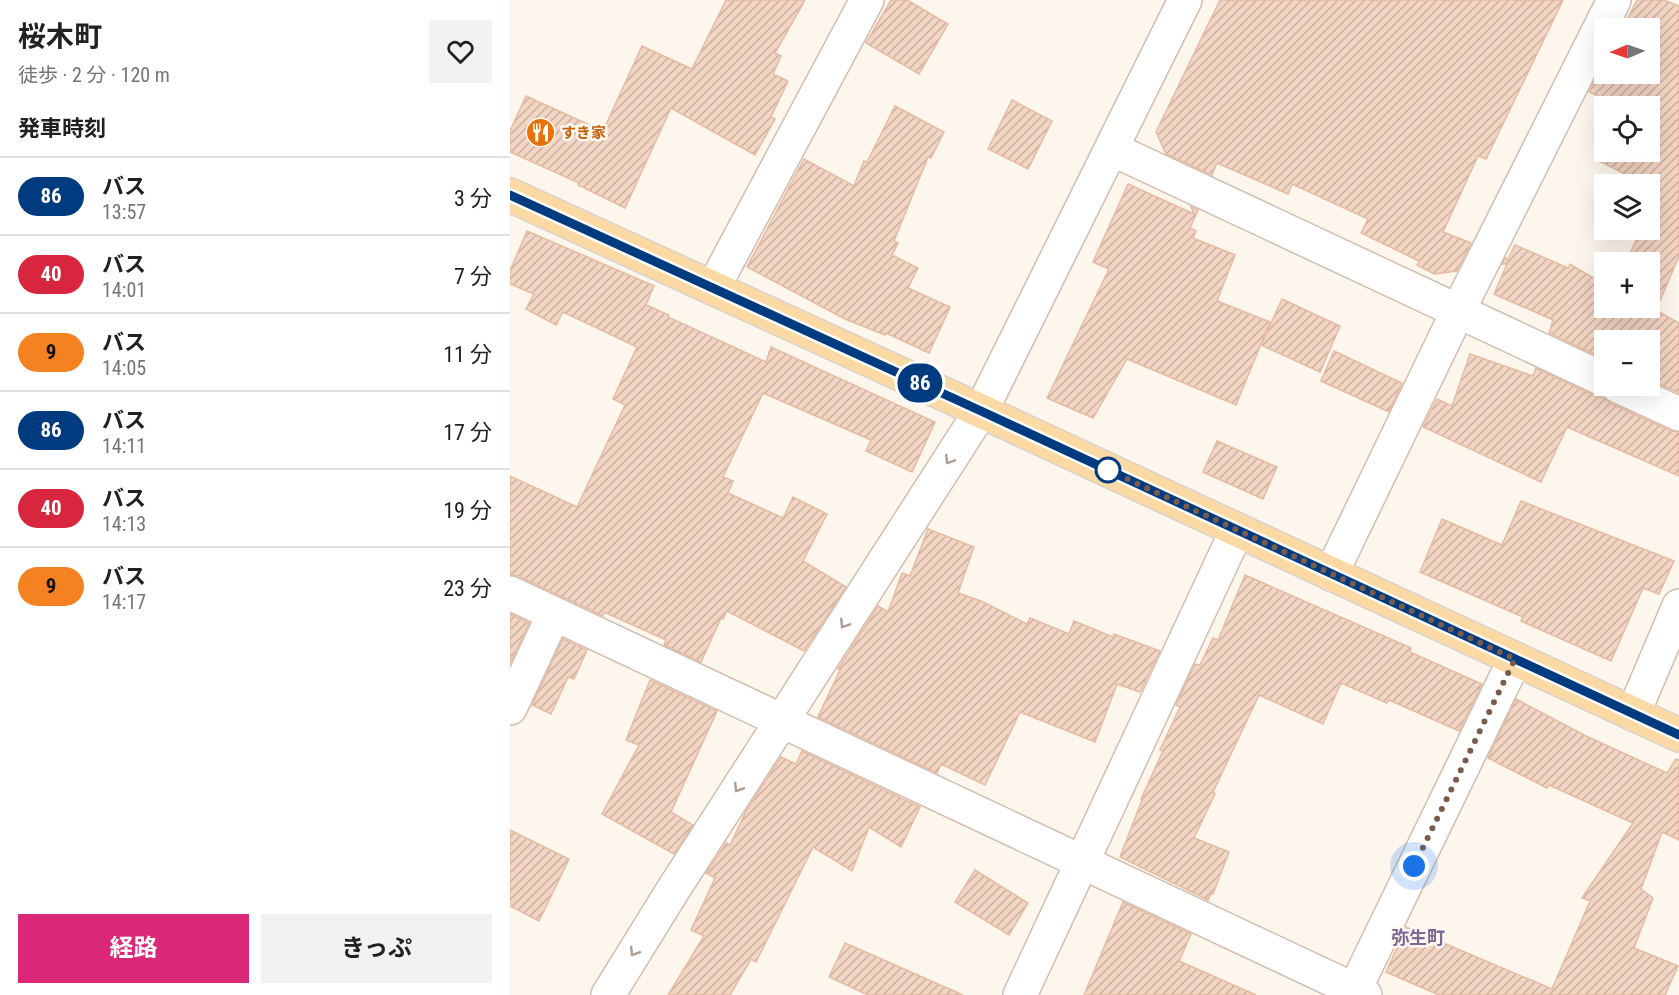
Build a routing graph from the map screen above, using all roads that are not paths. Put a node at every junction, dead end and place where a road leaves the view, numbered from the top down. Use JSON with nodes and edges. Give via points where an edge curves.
{"nodes":[{"id":1,"x":867,"y":0,"type":"edge"},
{"id":2,"x":1185,"y":0,"type":"edge"},
{"id":3,"x":1614,"y":0,"type":"edge"},
{"id":4,"x":1112,"y":149,"type":"junction"},
{"id":5,"x":513,"y":204,"type":"edge"},
{"id":6,"x":713,"y":288,"type":"junction"},
{"id":7,"x":1458,"y":311,"type":"junction"},
{"id":8,"x":1594,"y":375,"type":"edge"},
{"id":9,"x":1640,"y":396,"type":"edge"},
{"id":10,"x":981,"y":411,"type":"junction"},
{"id":11,"x":1679,"y":414,"type":"edge"},
{"id":12,"x":1237,"y":530,"type":"junction"},
{"id":13,"x":1330,"y":574,"type":"junction"},
{"id":14,"x":510,"y":593,"type":"edge"},
{"id":15,"x":1679,"y":606,"type":"edge"},
{"id":16,"x":554,"y":614,"type":"junction"},
{"id":17,"x":1515,"y":659,"type":"junction"},
{"id":18,"x":510,"y":708,"type":"edge"},
{"id":19,"x":1633,"y":714,"type":"junction"},
{"id":20,"x":781,"y":720,"type":"junction"},
{"id":21,"x":1679,"y":735,"type":"edge"},
{"id":22,"x":1083,"y":862,"type":"junction"},
{"id":23,"x":1357,"y":993,"type":"edge"},
{"id":24,"x":608,"y":995,"type":"edge"},
{"id":25,"x":1020,"y":995,"type":"edge"}],
"edges":[{"from":1,"to":6,"type":"street"},
{"from":2,"to":4,"type":"street"},
{"from":3,"to":7,"type":"street"},
{"from":4,"to":7,"type":"street"},
{"from":4,"to":10,"type":"street"},
{"from":5,"to":6,"type":"main road"},
{"from":6,"to":10,"type":"main road"},
{"from":7,"to":8,"type":"street"},
{"from":7,"to":13,"type":"street"},
{"from":9,"to":11,"type":"street"},
{"from":10,"to":12,"type":"main road"},
{"from":10,"to":20,"type":"street","one_way":true},
{"from":12,"to":13,"type":"main road"},
{"from":12,"to":22,"type":"street"},
{"from":13,"to":17,"type":"main road"},
{"from":14,"to":16,"type":"street"},
{"from":15,"to":19,"type":"street"},
{"from":16,"to":18,"type":"street"},
{"from":16,"to":20,"type":"street"},
{"from":17,"to":19,"type":"main road"},
{"from":17,"to":23,"type":"street"},
{"from":19,"to":21,"type":"main road"},
{"from":20,"to":22,"type":"street"},
{"from":20,"to":24,"type":"street","one_way":true},
{"from":22,"to":23,"type":"street"},
{"from":22,"to":25,"type":"street"}]}
